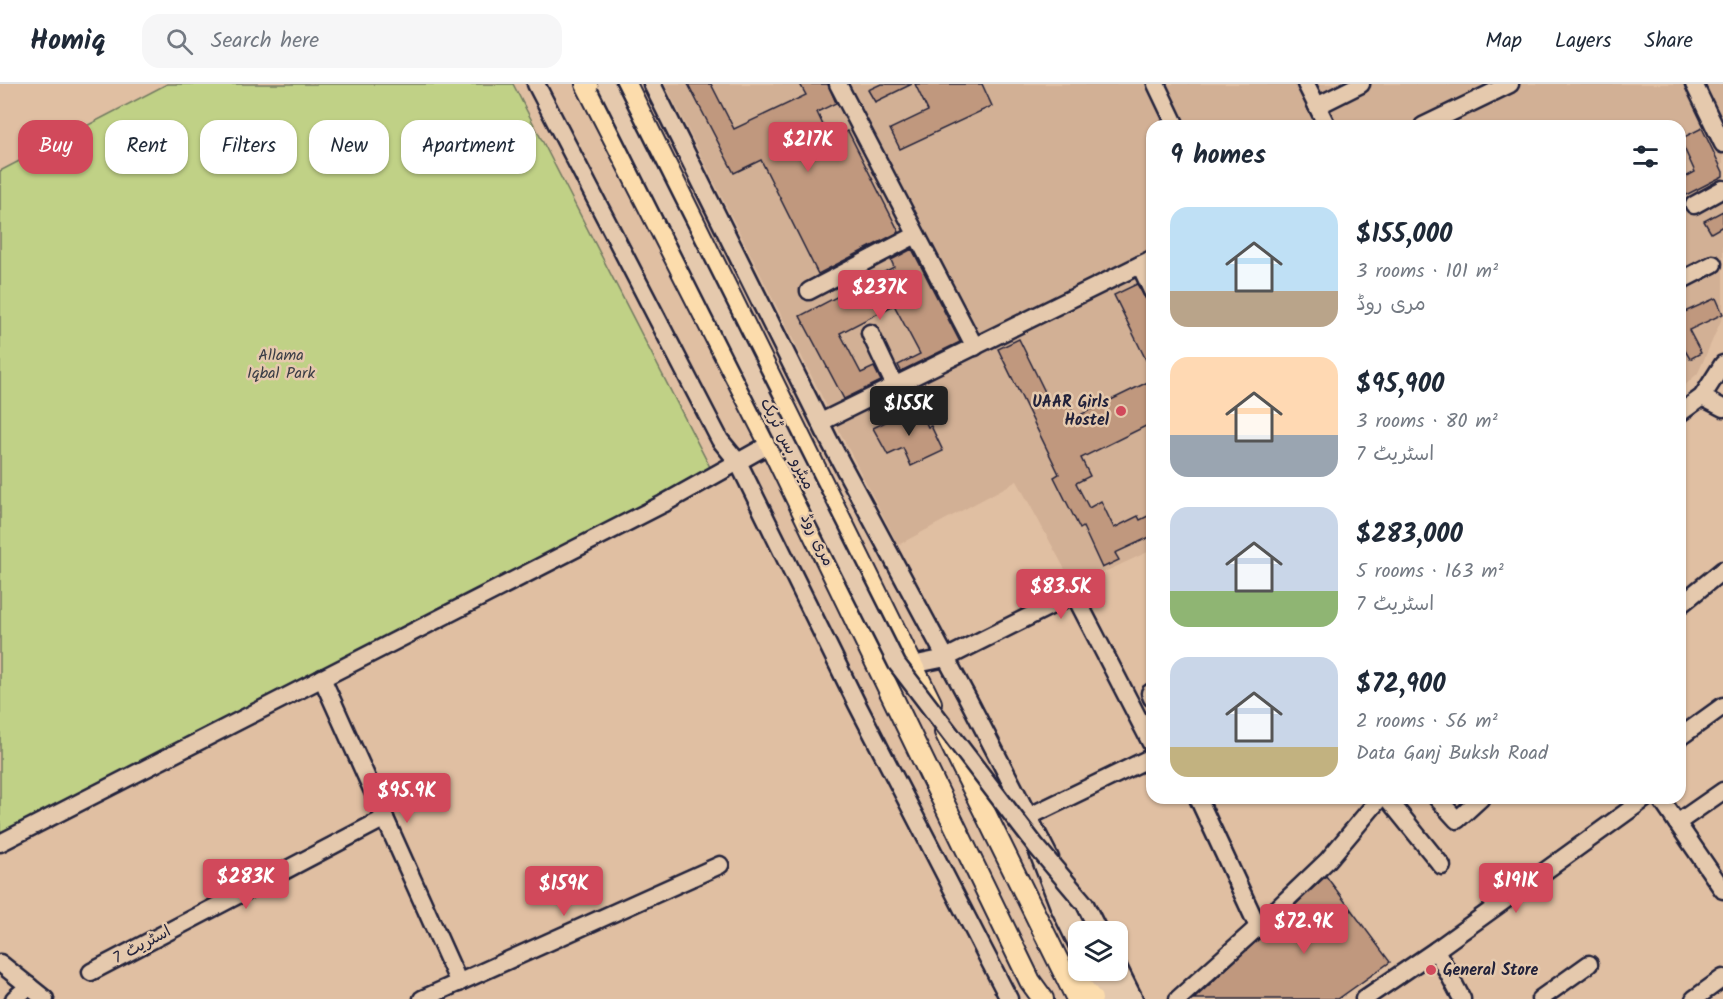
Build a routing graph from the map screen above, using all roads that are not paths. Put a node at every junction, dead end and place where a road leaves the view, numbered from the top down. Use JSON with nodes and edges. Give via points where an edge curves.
{"nodes":[{"id":1,"x":536,"y":84,"type":"edge"},
{"id":2,"x":586,"y":84,"type":"edge"},
{"id":3,"x":606,"y":84,"type":"edge"},
{"id":4,"x":626,"y":84,"type":"edge"},
{"id":5,"x":652,"y":84,"type":"edge"},
{"id":6,"x":838,"y":84,"type":"edge"},
{"id":7,"x":1156,"y":84,"type":"edge"},
{"id":8,"x":1306,"y":84,"type":"edge"},
{"id":9,"x":1361,"y":84,"type":"edge"},
{"id":10,"x":1510,"y":84,"type":"edge"},
{"id":11,"x":1694,"y":84,"type":"edge"},
{"id":12,"x":1340,"y":89,"type":"edge"},
{"id":13,"x":1317,"y":106,"type":"junction"},
{"id":14,"x":1173,"y":120,"type":"edge"},
{"id":15,"x":1324,"y":120,"type":"edge"},
{"id":16,"x":1436,"y":120,"type":"edge"},
{"id":17,"x":1723,"y":144,"type":"edge"},
{"id":18,"x":1723,"y":189,"type":"edge"},
{"id":19,"x":1694,"y":205,"type":"dead end"},
{"id":20,"x":916,"y":234,"type":"junction"},
{"id":21,"x":1146,"y":262,"type":"edge"},
{"id":22,"x":1713,"y":264,"type":"dead end"},
{"id":23,"x":1686,"y":278,"type":"edge"},
{"id":24,"x":809,"y":291,"type":"dead end"},
{"id":25,"x":870,"y":333,"type":"dead end"},
{"id":26,"x":975,"y":347,"type":"junction"},
{"id":27,"x":1723,"y":364,"type":"edge"},
{"id":28,"x":895,"y":386,"type":"junction"},
{"id":29,"x":1702,"y":397,"type":"junction"},
{"id":30,"x":1723,"y":408,"type":"edge"},
{"id":31,"x":1686,"y":409,"type":"edge"},
{"id":32,"x":821,"y":422,"type":"junction"},
{"id":33,"x":770,"y":444,"type":"junction"},
{"id":34,"x":738,"y":462,"type":"junction"},
{"id":35,"x":1723,"y":570,"type":"edge"},
{"id":36,"x":1686,"y":600,"type":"edge"},
{"id":37,"x":946,"y":658,"type":"junction"},
{"id":38,"x":912,"y":664,"type":"junction"},
{"id":39,"x":322,"y":678,"type":"junction"},
{"id":40,"x":1723,"y":706,"type":"edge"},
{"id":41,"x":1686,"y":733,"type":"edge"},
{"id":42,"x":1146,"y":734,"type":"edge"},
{"id":43,"x":1146,"y":760,"type":"edge"},
{"id":44,"x":1723,"y":791,"type":"edge"},
{"id":45,"x":1201,"y":804,"type":"edge"},
{"id":46,"x":1375,"y":804,"type":"edge"},
{"id":47,"x":1391,"y":804,"type":"edge"},
{"id":48,"x":1442,"y":804,"type":"edge"},
{"id":49,"x":1474,"y":804,"type":"edge"},
{"id":50,"x":1638,"y":804,"type":"edge"},
{"id":51,"x":1664,"y":804,"type":"edge"},
{"id":52,"x":1030,"y":816,"type":"junction"},
{"id":53,"x":385,"y":818,"type":"junction"},
{"id":54,"x":1677,"y":823,"type":"junction"},
{"id":55,"x":0,"y":843,"type":"edge"},
{"id":56,"x":1036,"y":846,"type":"junction"},
{"id":57,"x":720,"y":865,"type":"dead end"},
{"id":58,"x":1442,"y":866,"type":"dead end"},
{"id":59,"x":1721,"y":883,"type":"edge"},
{"id":60,"x":1081,"y":921,"type":"edge"},
{"id":61,"x":1094,"y":921,"type":"edge"},
{"id":62,"x":1068,"y":925,"type":"edge"},
{"id":63,"x":1258,"y":927,"type":"junction"},
{"id":64,"x":1436,"y":950,"type":"junction"},
{"id":65,"x":1055,"y":956,"type":"junction"},
{"id":66,"x":0,"y":963,"type":"edge"},
{"id":67,"x":1589,"y":964,"type":"dead end"},
{"id":68,"x":91,"y":972,"type":"dead end"},
{"id":69,"x":1723,"y":978,"type":"edge"},
{"id":70,"x":1097,"y":981,"type":"edge"},
{"id":71,"x":1110,"y":981,"type":"edge"},
{"id":72,"x":1125,"y":981,"type":"edge"},
{"id":73,"x":459,"y":983,"type":"junction"},
{"id":74,"x":29,"y":986,"type":"junction"},
{"id":75,"x":1032,"y":990,"type":"edge"},
{"id":76,"x":428,"y":998,"type":"edge"},
{"id":77,"x":14,"y":999,"type":"edge"},
{"id":78,"x":45,"y":999,"type":"edge"},
{"id":79,"x":1009,"y":999,"type":"edge"},
{"id":80,"x":1043,"y":999,"type":"edge"},
{"id":81,"x":1077,"y":999,"type":"edge"},
{"id":82,"x":1092,"y":999,"type":"edge"},
{"id":83,"x":1106,"y":999,"type":"edge"},
{"id":84,"x":1119,"y":999,"type":"edge"},
{"id":85,"x":1134,"y":999,"type":"edge"},
{"id":86,"x":1178,"y":999,"type":"edge"},
{"id":87,"x":1364,"y":999,"type":"edge"},
{"id":88,"x":1462,"y":999,"type":"edge"},
{"id":89,"x":1540,"y":999,"type":"edge"},
{"id":90,"x":1694,"y":999,"type":"edge"}],
"edges":[{"from":1,"to":34,"type":"street","via":[[720,440]]},
{"from":2,"to":33,"type":"main road","name":"مری روڈ"},
{"from":3,"to":56,"type":"street","name":"میٹرو بس ٹریک","bridge":true,"via":[[897,664]]},
{"from":4,"to":38,"type":"main road","name":"مری روڈ"},
{"from":5,"to":32,"type":"street"},
{"from":6,"to":20,"type":"street"},
{"from":7,"to":14,"type":"street"},
{"from":8,"to":13,"type":"street"},
{"from":9,"to":12,"type":"street"},
{"from":10,"to":16,"type":"street"},
{"from":11,"to":17,"type":"street"},
{"from":12,"to":13,"type":"street"},
{"from":13,"to":15,"type":"street"},
{"from":18,"to":19,"type":"street"},
{"from":20,"to":24,"type":"street"},
{"from":20,"to":26,"type":"street"},
{"from":21,"to":26,"type":"street"},
{"from":22,"to":23,"type":"street"},
{"from":25,"to":28,"type":"street"},
{"from":26,"to":28,"type":"street"},
{"from":27,"to":29,"type":"street"},
{"from":28,"to":32,"type":"street"},
{"from":29,"to":30,"type":"street"},
{"from":29,"to":31,"type":"street"},
{"from":32,"to":37,"type":"street"},
{"from":33,"to":34,"type":"street"},
{"from":33,"to":75,"type":"main road","name":"مری روڈ"},
{"from":34,"to":39,"type":"street"},
{"from":34,"to":79,"type":"street"},
{"from":35,"to":36,"type":"street"},
{"from":37,"to":38,"type":"street"},
{"from":37,"to":42,"type":"street","via":[[1074,594]]},
{"from":37,"to":52,"type":"street"},
{"from":38,"to":65,"type":"main road","name":"مری روڈ"},
{"from":39,"to":53,"type":"street"},
{"from":39,"to":55,"type":"street"},
{"from":40,"to":41,"type":"street"},
{"from":43,"to":52,"type":"street"},
{"from":44,"to":54,"type":"street"},
{"from":45,"to":63,"type":"street"},
{"from":46,"to":63,"type":"street","via":[[1328,860]]},
{"from":47,"to":58,"type":"street"},
{"from":48,"to":49,"type":"street","via":[[1457,820]]},
{"from":50,"to":64,"type":"street"},
{"from":51,"to":54,"type":"street"},
{"from":52,"to":60,"type":"street"},
{"from":53,"to":68,"type":"street","name":"اسٹریٹ 7"},
{"from":53,"to":73,"type":"street"},
{"from":54,"to":59,"type":"street"},
{"from":56,"to":61,"type":"street","name":"میٹرو بس ٹریک","bridge":true,"via":[[1085,904]]},
{"from":56,"to":62,"type":"street","name":"میٹرو بس ٹریک"},
{"from":57,"to":73,"type":"street"},
{"from":63,"to":86,"type":"street"},
{"from":64,"to":87,"type":"street"},
{"from":64,"to":88,"type":"street"},
{"from":65,"to":81,"type":"main road","name":"مری روڈ"},
{"from":65,"to":82,"type":"main road"},
{"from":66,"to":74,"type":"street"},
{"from":67,"to":89,"type":"street"},
{"from":69,"to":90,"type":"street"},
{"from":70,"to":83,"type":"street"},
{"from":71,"to":84,"type":"street"},
{"from":72,"to":85,"type":"street"},
{"from":73,"to":76,"type":"street"},
{"from":74,"to":77,"type":"street"},
{"from":74,"to":78,"type":"street"},
{"from":75,"to":80,"type":"main road","name":"مری روڈ"}]}
